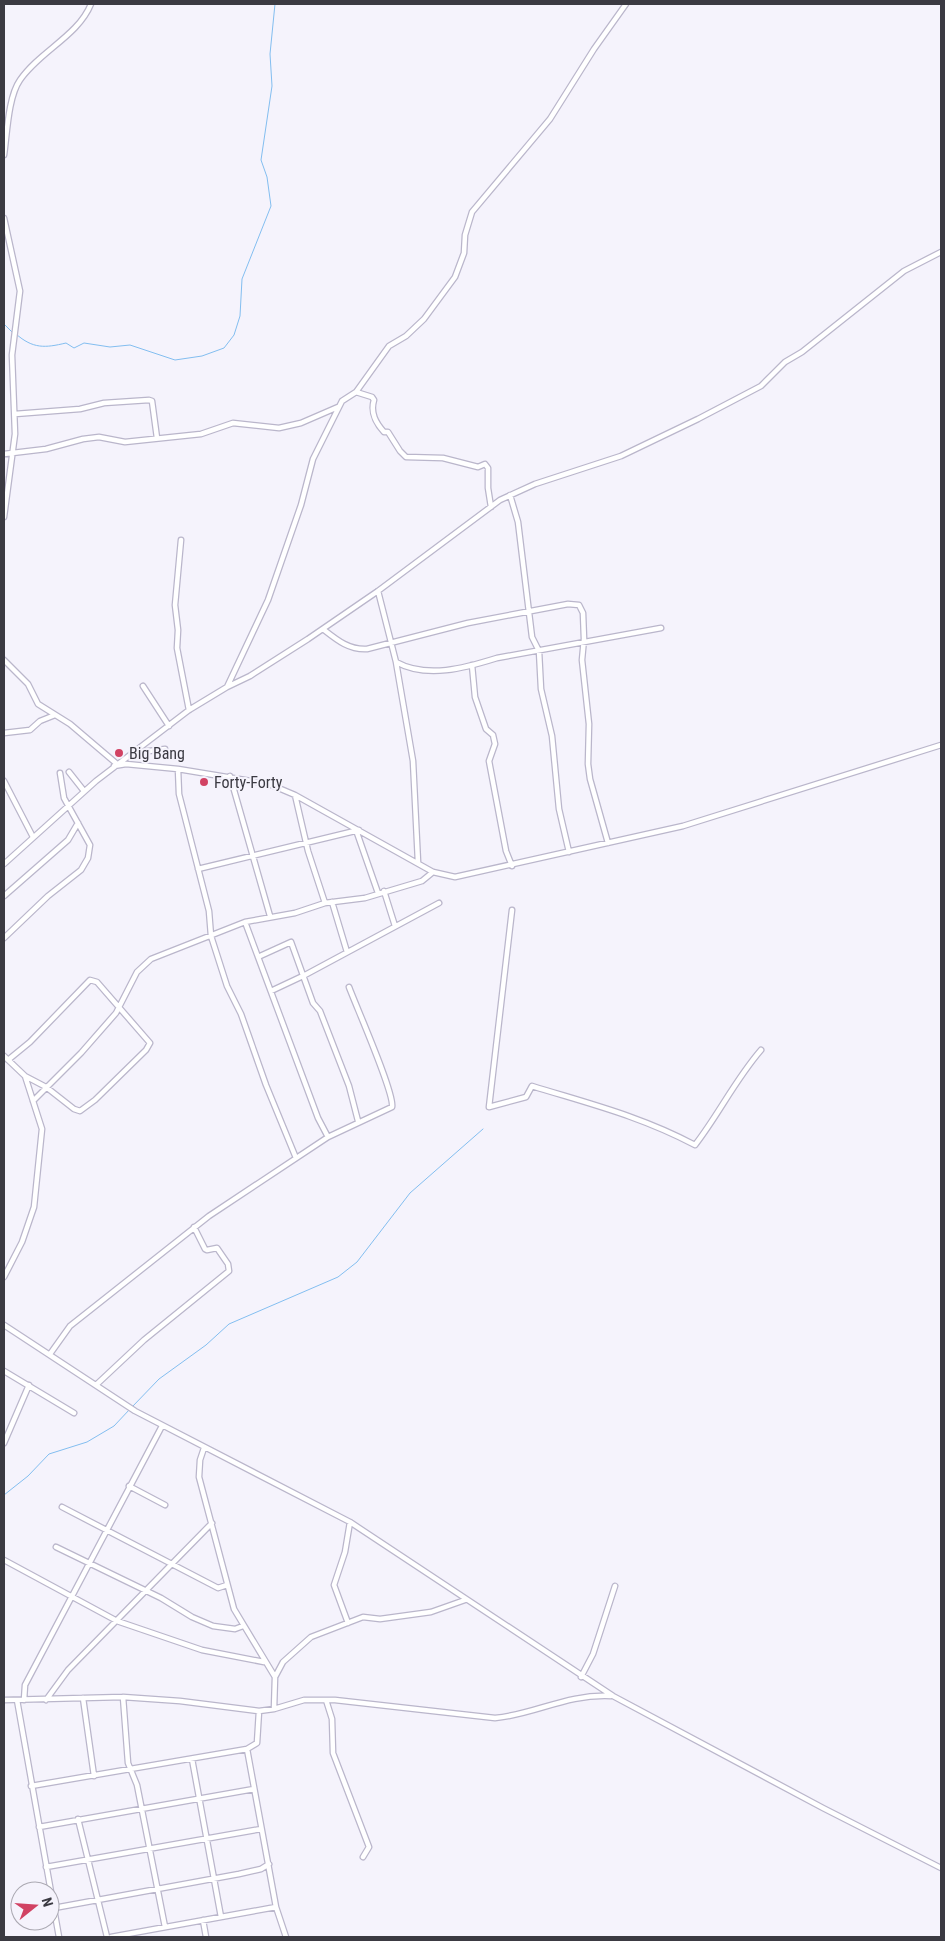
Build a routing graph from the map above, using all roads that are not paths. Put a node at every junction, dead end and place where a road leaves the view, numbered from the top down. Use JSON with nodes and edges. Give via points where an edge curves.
{"nodes":[{"id":1,"x":92,"y":4,"type":"edge"},
{"id":2,"x":626,"y":4,"type":"edge"},
{"id":3,"x":4,"y":156,"type":"edge"},
{"id":4,"x":4,"y":218,"type":"edge"},
{"id":5,"x":941,"y":252,"type":"edge"},
{"id":6,"x":356,"y":392,"type":"junction"},
{"id":7,"x":339,"y":407,"type":"junction"},
{"id":8,"x":15,"y":414,"type":"junction"},
{"id":9,"x":157,"y":438,"type":"junction"},
{"id":10,"x":12,"y":452,"type":"junction"},
{"id":11,"x":4,"y":454,"type":"edge"},
{"id":12,"x":510,"y":495,"type":"junction"},
{"id":13,"x":491,"y":507,"type":"junction"},
{"id":14,"x":4,"y":517,"type":"edge"},
{"id":15,"x":181,"y":540,"type":"dead end"},
{"id":16,"x":378,"y":591,"type":"junction"},
{"id":17,"x":529,"y":612,"type":"junction"},
{"id":18,"x":323,"y":628,"type":"junction"},
{"id":19,"x":661,"y":628,"type":"dead end"},
{"id":20,"x":584,"y":641,"type":"junction"},
{"id":21,"x":392,"y":642,"type":"junction"},
{"id":22,"x":539,"y":651,"type":"junction"},
{"id":23,"x":4,"y":660,"type":"edge"},
{"id":24,"x":396,"y":662,"type":"junction"},
{"id":25,"x":472,"y":666,"type":"junction"},
{"id":26,"x":143,"y":686,"type":"dead end"},
{"id":27,"x":227,"y":687,"type":"junction"},
{"id":28,"x":189,"y":710,"type":"junction"},
{"id":29,"x":55,"y":715,"type":"junction"},
{"id":30,"x":169,"y":726,"type":"junction"},
{"id":31,"x":4,"y":733,"type":"edge"},
{"id":32,"x":941,"y":745,"type":"edge"},
{"id":33,"x":164,"y":749,"type":"dead end"},
{"id":34,"x":131,"y":753,"type":"junction"},
{"id":35,"x":115,"y":765,"type":"junction"},
{"id":36,"x":178,"y":769,"type":"junction"},
{"id":37,"x":69,"y":772,"type":"dead end"},
{"id":38,"x":60,"y":773,"type":"dead end"},
{"id":39,"x":230,"y":776,"type":"junction"},
{"id":40,"x":4,"y":781,"type":"edge"},
{"id":41,"x":84,"y":791,"type":"junction"},
{"id":42,"x":295,"y":795,"type":"junction"},
{"id":43,"x":68,"y":806,"type":"junction"},
{"id":44,"x":78,"y":823,"type":"junction"},
{"id":45,"x":357,"y":830,"type":"junction"},
{"id":46,"x":33,"y":837,"type":"junction"},
{"id":47,"x":306,"y":842,"type":"junction"},
{"id":48,"x":608,"y":843,"type":"junction"},
{"id":49,"x":569,"y":852,"type":"junction"},
{"id":50,"x":253,"y":856,"type":"junction"},
{"id":51,"x":418,"y":862,"type":"junction"},
{"id":52,"x":4,"y":864,"type":"edge"},
{"id":53,"x":512,"y":866,"type":"junction"},
{"id":54,"x":198,"y":869,"type":"junction"},
{"id":55,"x":433,"y":872,"type":"junction"},
{"id":56,"x":384,"y":891,"type":"junction"},
{"id":57,"x":378,"y":893,"type":"junction"},
{"id":58,"x":4,"y":896,"type":"edge"},
{"id":59,"x":332,"y":902,"type":"junction"},
{"id":60,"x":325,"y":903,"type":"junction"},
{"id":61,"x":439,"y":903,"type":"dead end"},
{"id":62,"x":512,"y":910,"type":"dead end"},
{"id":63,"x":270,"y":916,"type":"junction"},
{"id":64,"x":245,"y":922,"type":"junction"},
{"id":65,"x":395,"y":926,"type":"junction"},
{"id":66,"x":211,"y":936,"type":"junction"},
{"id":67,"x":4,"y":938,"type":"edge"},
{"id":68,"x":347,"y":952,"type":"junction"},
{"id":69,"x":258,"y":957,"type":"junction"},
{"id":70,"x":305,"y":976,"type":"junction"},
{"id":71,"x":349,"y":987,"type":"dead end"},
{"id":72,"x":271,"y":990,"type":"junction"},
{"id":73,"x":118,"y":1007,"type":"junction"},
{"id":74,"x":761,"y":1050,"type":"dead end"},
{"id":75,"x":4,"y":1056,"type":"edge"},
{"id":76,"x":8,"y":1060,"type":"junction"},
{"id":77,"x":25,"y":1076,"type":"junction"},
{"id":78,"x":46,"y":1087,"type":"junction"},
{"id":79,"x":33,"y":1100,"type":"junction"},
{"id":80,"x":358,"y":1121,"type":"junction"},
{"id":81,"x":328,"y":1137,"type":"junction"},
{"id":82,"x":296,"y":1158,"type":"junction"},
{"id":83,"x":194,"y":1227,"type":"junction"},
{"id":84,"x":4,"y":1277,"type":"edge"},
{"id":85,"x":4,"y":1326,"type":"edge"},
{"id":86,"x":50,"y":1354,"type":"junction"},
{"id":87,"x":4,"y":1371,"type":"edge"},
{"id":88,"x":29,"y":1385,"type":"junction"},
{"id":89,"x":96,"y":1385,"type":"junction"},
{"id":90,"x":74,"y":1412,"type":"dead end"},
{"id":91,"x":162,"y":1426,"type":"junction"},
{"id":92,"x":4,"y":1443,"type":"edge"},
{"id":93,"x":204,"y":1448,"type":"junction"},
{"id":94,"x":129,"y":1486,"type":"junction"},
{"id":95,"x":165,"y":1505,"type":"dead end"},
{"id":96,"x":62,"y":1507,"type":"dead end"},
{"id":97,"x":350,"y":1522,"type":"junction"},
{"id":98,"x":212,"y":1523,"type":"junction"},
{"id":99,"x":107,"y":1530,"type":"junction"},
{"id":100,"x":56,"y":1547,"type":"dead end"},
{"id":101,"x":4,"y":1560,"type":"edge"},
{"id":102,"x":88,"y":1564,"type":"junction"},
{"id":103,"x":172,"y":1564,"type":"junction"},
{"id":104,"x":227,"y":1585,"type":"junction"},
{"id":105,"x":615,"y":1586,"type":"dead end"},
{"id":106,"x":145,"y":1592,"type":"junction"},
{"id":107,"x":71,"y":1597,"type":"junction"},
{"id":108,"x":466,"y":1600,"type":"junction"},
{"id":109,"x":117,"y":1621,"type":"junction"},
{"id":110,"x":348,"y":1623,"type":"junction"},
{"id":111,"x":243,"y":1626,"type":"junction"},
{"id":112,"x":264,"y":1662,"type":"junction"},
{"id":113,"x":275,"y":1677,"type":"junction"},
{"id":114,"x":581,"y":1677,"type":"junction"},
{"id":115,"x":613,"y":1696,"type":"junction"},
{"id":116,"x":123,"y":1697,"type":"junction"},
{"id":117,"x":83,"y":1698,"type":"junction"},
{"id":118,"x":4,"y":1700,"type":"edge"},
{"id":119,"x":17,"y":1700,"type":"junction"},
{"id":120,"x":24,"y":1700,"type":"junction"},
{"id":121,"x":46,"y":1700,"type":"junction"},
{"id":122,"x":326,"y":1700,"type":"junction"},
{"id":123,"x":274,"y":1710,"type":"junction"},
{"id":124,"x":260,"y":1711,"type":"junction"},
{"id":125,"x":247,"y":1749,"type":"junction"},
{"id":126,"x":192,"y":1760,"type":"junction"},
{"id":127,"x":131,"y":1770,"type":"junction"},
{"id":128,"x":94,"y":1776,"type":"junction"},
{"id":129,"x":31,"y":1786,"type":"junction"},
{"id":130,"x":254,"y":1789,"type":"junction"},
{"id":131,"x":198,"y":1800,"type":"junction"},
{"id":132,"x":142,"y":1809,"type":"junction"},
{"id":133,"x":78,"y":1819,"type":"junction"},
{"id":134,"x":39,"y":1827,"type":"junction"},
{"id":135,"x":261,"y":1829,"type":"junction"},
{"id":136,"x":206,"y":1840,"type":"junction"},
{"id":137,"x":149,"y":1849,"type":"junction"},
{"id":138,"x":363,"y":1857,"type":"dead end"},
{"id":139,"x":90,"y":1859,"type":"junction"},
{"id":140,"x":269,"y":1864,"type":"junction"},
{"id":141,"x":46,"y":1867,"type":"junction"},
{"id":142,"x":941,"y":1868,"type":"edge"},
{"id":143,"x":213,"y":1878,"type":"junction"},
{"id":144,"x":49,"y":1881,"type":"edge"},
{"id":145,"x":157,"y":1888,"type":"junction"},
{"id":146,"x":99,"y":1899,"type":"junction"},
{"id":147,"x":60,"y":1907,"type":"edge"},
{"id":148,"x":276,"y":1907,"type":"junction"},
{"id":149,"x":221,"y":1917,"type":"junction"},
{"id":150,"x":203,"y":1920,"type":"junction"},
{"id":151,"x":165,"y":1927,"type":"junction"},
{"id":152,"x":134,"y":1935,"type":"edge"},
{"id":153,"x":107,"y":1937,"type":"edge"},
{"id":154,"x":111,"y":1937,"type":"edge"},
{"id":155,"x":206,"y":1937,"type":"edge"},
{"id":156,"x":286,"y":1937,"type":"edge"}],
"edges":[{"from":1,"to":3,"type":"street","via":[[84,18],[19,82]]},
{"from":2,"to":6,"type":"street","via":[[550,118],[472,212],[464,253],[455,277],[424,318],[406,336],[388,346]]},
{"from":4,"to":8,"type":"street","via":[[20,285],[12,356]]},
{"from":5,"to":12,"type":"street","via":[[904,271],[745,396],[621,456]]},
{"from":6,"to":7,"type":"street"},
{"from":6,"to":13,"type":"street","via":[[372,397],[376,423],[388,432],[406,457],[443,458],[478,467],[485,464]]},
{"from":7,"to":9,"type":"street","via":[[301,423],[279,428],[233,423],[201,434]]},
{"from":7,"to":27,"type":"street","via":[[313,459],[301,505],[268,600]]},
{"from":8,"to":9,"type":"street","via":[[149,400],[156,416]]},
{"from":8,"to":10,"type":"street"},
{"from":9,"to":10,"type":"street","via":[[125,442],[99,437],[83,438],[46,448]]},
{"from":10,"to":11,"type":"street"},
{"from":10,"to":14,"type":"street"},
{"from":12,"to":13,"type":"street"},
{"from":12,"to":17,"type":"street","via":[[518,522]]},
{"from":13,"to":16,"type":"street"},
{"from":15,"to":28,"type":"street","via":[[175,605],[177,648]]},
{"from":16,"to":18,"type":"street"},
{"from":16,"to":21,"type":"street"},
{"from":17,"to":20,"type":"street","via":[[568,604],[579,605],[583,613]]},
{"from":17,"to":21,"type":"street"},
{"from":17,"to":22,"type":"street","via":[[532,637]]},
{"from":18,"to":21,"type":"street","via":[[343,644],[360,650]]},
{"from":18,"to":27,"type":"street","via":[[250,676]]},
{"from":19,"to":20,"type":"street"},
{"from":20,"to":22,"type":"street"},
{"from":20,"to":48,"type":"street","via":[[582,660],[589,724],[588,764]]},
{"from":21,"to":24,"type":"street"},
{"from":22,"to":25,"type":"street"},
{"from":22,"to":49,"type":"street","via":[[559,810]]},
{"from":23,"to":29,"type":"street","via":[[28,684],[38,704]]},
{"from":24,"to":25,"type":"street","via":[[426,672]]},
{"from":24,"to":51,"type":"street","via":[[413,761]]},
{"from":25,"to":53,"type":"street","via":[[475,697],[495,744],[489,761],[506,851]]},
{"from":26,"to":30,"type":"street"},
{"from":27,"to":28,"type":"street"},
{"from":28,"to":30,"type":"street"},
{"from":29,"to":31,"type":"street","via":[[40,721],[30,730]]},
{"from":29,"to":35,"type":"street","via":[[70,724]]},
{"from":30,"to":34,"type":"street"},
{"from":32,"to":48,"type":"street","via":[[683,826]]},
{"from":33,"to":34,"type":"street"},
{"from":34,"to":35,"type":"street"},
{"from":35,"to":36,"type":"street"},
{"from":35,"to":41,"type":"street"},
{"from":36,"to":39,"type":"street"},
{"from":36,"to":54,"type":"street","via":[[179,794]]},
{"from":37,"to":41,"type":"street"},
{"from":38,"to":43,"type":"street"},
{"from":39,"to":42,"type":"street","via":[[269,784]]},
{"from":39,"to":50,"type":"street"},
{"from":40,"to":46,"type":"street"},
{"from":41,"to":43,"type":"street"},
{"from":42,"to":45,"type":"street"},
{"from":42,"to":47,"type":"street"},
{"from":43,"to":44,"type":"street"},
{"from":43,"to":46,"type":"street"},
{"from":44,"to":58,"type":"street","via":[[68,840]]},
{"from":44,"to":67,"type":"street","via":[[88,840],[90,852],[81,870]]},
{"from":45,"to":47,"type":"street"},
{"from":45,"to":51,"type":"street"},
{"from":45,"to":57,"type":"street"},
{"from":46,"to":52,"type":"street"},
{"from":47,"to":50,"type":"street"},
{"from":47,"to":60,"type":"street"},
{"from":48,"to":49,"type":"street"},
{"from":49,"to":53,"type":"street"},
{"from":50,"to":54,"type":"street"},
{"from":50,"to":63,"type":"street"},
{"from":51,"to":55,"type":"street"},
{"from":53,"to":55,"type":"street","via":[[455,877]]},
{"from":54,"to":66,"type":"street","via":[[209,911]]},
{"from":55,"to":56,"type":"street","via":[[422,881]]},
{"from":56,"to":57,"type":"street"},
{"from":56,"to":65,"type":"street"},
{"from":57,"to":59,"type":"street"},
{"from":59,"to":60,"type":"street"},
{"from":59,"to":68,"type":"street"},
{"from":60,"to":63,"type":"street"},
{"from":61,"to":65,"type":"street"},
{"from":62,"to":74,"type":"street","via":[[489,1107],[526,1097],[532,1086],[651,1123],[695,1145],[717,1116],[727,1094]]},
{"from":63,"to":64,"type":"street"},
{"from":64,"to":66,"type":"street"},
{"from":64,"to":69,"type":"street"},
{"from":65,"to":68,"type":"street"},
{"from":66,"to":73,"type":"street","via":[[167,951],[142,965]]},
{"from":66,"to":82,"type":"street","via":[[227,986],[241,1014]]},
{"from":68,"to":70,"type":"street"},
{"from":69,"to":70,"type":"street","via":[[291,942]]},
{"from":69,"to":72,"type":"street"},
{"from":70,"to":72,"type":"street"},
{"from":70,"to":80,"type":"street","via":[[346,1079]]},
{"from":71,"to":80,"type":"street","via":[[393,1104],[390,1109]]},
{"from":72,"to":81,"type":"street"},
{"from":73,"to":76,"type":"street","via":[[96,982],[90,980]]},
{"from":73,"to":78,"type":"street","via":[[81,1053]]},
{"from":73,"to":78,"type":"street","via":[[150,1046],[82,1111],[74,1109]]},
{"from":75,"to":76,"type":"street"},
{"from":76,"to":77,"type":"street"},
{"from":77,"to":78,"type":"street"},
{"from":77,"to":79,"type":"street"},
{"from":78,"to":79,"type":"street"},
{"from":79,"to":84,"type":"street","via":[[42,1128],[34,1207],[22,1242]]},
{"from":80,"to":81,"type":"street"},
{"from":81,"to":82,"type":"street"},
{"from":82,"to":83,"type":"street"},
{"from":83,"to":86,"type":"street","via":[[70,1326]]},
{"from":83,"to":89,"type":"street","via":[[205,1248],[217,1248],[221,1252],[229,1271],[144,1340]]},
{"from":85,"to":86,"type":"street"},
{"from":86,"to":89,"type":"street"},
{"from":87,"to":88,"type":"street"},
{"from":88,"to":90,"type":"street"},
{"from":88,"to":92,"type":"street"},
{"from":89,"to":91,"type":"street"},
{"from":91,"to":93,"type":"street"},
{"from":91,"to":94,"type":"street"},
{"from":93,"to":97,"type":"street"},
{"from":93,"to":98,"type":"street","via":[[199,1477]]},
{"from":94,"to":95,"type":"street"},
{"from":94,"to":99,"type":"street"},
{"from":96,"to":99,"type":"street"},
{"from":97,"to":108,"type":"street"},
{"from":97,"to":110,"type":"street","via":[[345,1552],[334,1585]]},
{"from":98,"to":103,"type":"street"},
{"from":98,"to":104,"type":"street"},
{"from":99,"to":102,"type":"street"},
{"from":99,"to":103,"type":"street"},
{"from":100,"to":102,"type":"street"},
{"from":101,"to":107,"type":"street"},
{"from":102,"to":106,"type":"street"},
{"from":102,"to":107,"type":"street"},
{"from":103,"to":104,"type":"street","via":[[218,1588]]},
{"from":103,"to":106,"type":"street"},
{"from":104,"to":111,"type":"street"},
{"from":105,"to":114,"type":"street","via":[[594,1654]]},
{"from":106,"to":109,"type":"street"},
{"from":106,"to":111,"type":"street","via":[[213,1626]]},
{"from":107,"to":109,"type":"street"},
{"from":107,"to":120,"type":"street","via":[[25,1685]]},
{"from":108,"to":110,"type":"street","via":[[431,1612],[380,1619],[369,1616]]},
{"from":108,"to":114,"type":"street"},
{"from":109,"to":112,"type":"street","via":[[202,1650]]},
{"from":109,"to":121,"type":"street","via":[[68,1670]]},
{"from":110,"to":113,"type":"street","via":[[306,1640],[281,1665]]},
{"from":111,"to":112,"type":"street","via":[[250,1632]]},
{"from":112,"to":113,"type":"street"},
{"from":113,"to":123,"type":"street"},
{"from":114,"to":115,"type":"street"},
{"from":115,"to":122,"type":"street","via":[[572,1698],[495,1718]]},
{"from":115,"to":142,"type":"street"},
{"from":116,"to":117,"type":"street"},
{"from":116,"to":124,"type":"street"},
{"from":116,"to":127,"type":"street","via":[[126,1749]]},
{"from":117,"to":121,"type":"street"},
{"from":117,"to":128,"type":"street"},
{"from":118,"to":119,"type":"street"},
{"from":119,"to":120,"type":"street"},
{"from":119,"to":129,"type":"street"},
{"from":120,"to":121,"type":"street"},
{"from":122,"to":123,"type":"street","via":[[304,1700]]},
{"from":122,"to":138,"type":"street","via":[[332,1718],[334,1753],[369,1847]]},
{"from":123,"to":124,"type":"street"},
{"from":124,"to":125,"type":"street","via":[[257,1742]]},
{"from":125,"to":126,"type":"street"},
{"from":125,"to":130,"type":"street"},
{"from":126,"to":127,"type":"street"},
{"from":126,"to":131,"type":"street"},
{"from":127,"to":128,"type":"street"},
{"from":127,"to":132,"type":"street"},
{"from":128,"to":129,"type":"street"},
{"from":129,"to":134,"type":"street"},
{"from":130,"to":131,"type":"street"},
{"from":130,"to":135,"type":"street"},
{"from":131,"to":132,"type":"street"},
{"from":131,"to":136,"type":"street"},
{"from":132,"to":133,"type":"street"},
{"from":132,"to":137,"type":"street"},
{"from":133,"to":134,"type":"street"},
{"from":133,"to":139,"type":"street"},
{"from":134,"to":141,"type":"street"},
{"from":135,"to":136,"type":"street"},
{"from":135,"to":140,"type":"street"},
{"from":136,"to":137,"type":"street"},
{"from":136,"to":143,"type":"street"},
{"from":137,"to":139,"type":"street"},
{"from":137,"to":145,"type":"street"},
{"from":139,"to":141,"type":"street"},
{"from":139,"to":146,"type":"street"},
{"from":140,"to":143,"type":"street","via":[[261,1869]]},
{"from":140,"to":148,"type":"street"},
{"from":141,"to":144,"type":"street"},
{"from":143,"to":145,"type":"street"},
{"from":143,"to":149,"type":"street"},
{"from":145,"to":146,"type":"street"},
{"from":145,"to":151,"type":"street"},
{"from":146,"to":147,"type":"street"},
{"from":146,"to":153,"type":"street"},
{"from":148,"to":149,"type":"street"},
{"from":148,"to":156,"type":"street"},
{"from":149,"to":150,"type":"street"},
{"from":150,"to":151,"type":"street"},
{"from":150,"to":155,"type":"street"},
{"from":151,"to":152,"type":"street"},
{"from":152,"to":154,"type":"street"}]}
